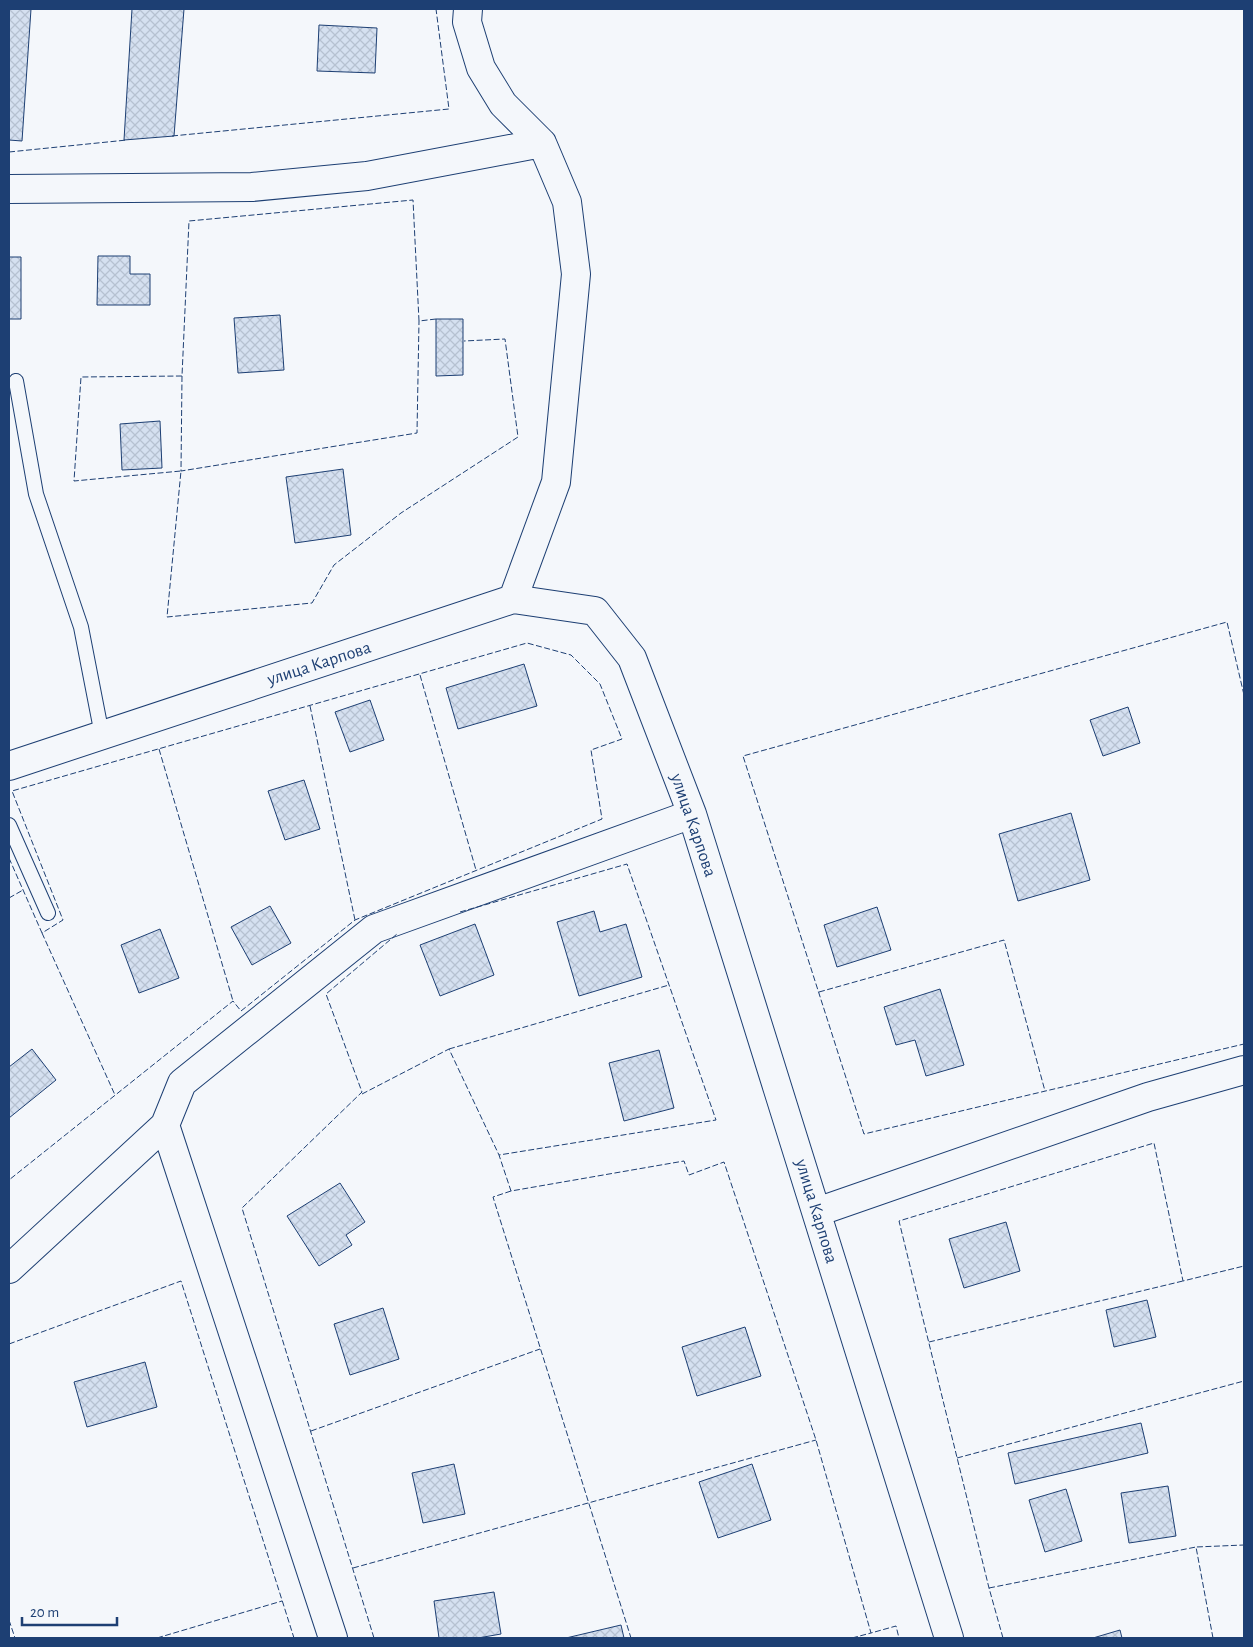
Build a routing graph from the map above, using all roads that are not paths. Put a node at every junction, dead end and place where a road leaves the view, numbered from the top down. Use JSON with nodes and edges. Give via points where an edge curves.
{"nodes":[{"id":1,"x":468,"y":9,"type":"edge"},
{"id":2,"x":542,"y":143,"type":"junction"},
{"id":3,"x":9,"y":189,"type":"edge"},
{"id":4,"x":16,"y":380,"type":"dead end"},
{"id":5,"x":514,"y":600,"type":"junction"},
{"id":6,"x":102,"y":735,"type":"junction"},
{"id":7,"x":9,"y":766,"type":"edge"},
{"id":8,"x":692,"y":814,"type":"junction"},
{"id":9,"x":9,"y":825,"type":"edge"},
{"id":10,"x":48,"y":913,"type":"dead end"},
{"id":11,"x":1244,"y":1070,"type":"edge"},
{"id":12,"x":165,"y":1125,"type":"junction"},
{"id":13,"x":817,"y":1212,"type":"junction"},
{"id":14,"x":9,"y":1269,"type":"edge"},
{"id":15,"x":334,"y":1638,"type":"edge"},
{"id":16,"x":949,"y":1638,"type":"edge"}],
"edges":[{"from":1,"to":2,"type":"street","via":[[466,22],[481,68],[504,104]]},
{"from":2,"to":3,"type":"street","via":[[367,176],[252,187]]},
{"from":2,"to":5,"type":"street","via":[[567,202],[576,274],[556,482]]},
{"from":4,"to":6,"type":"lane","via":[[36,494],[81,627]]},
{"from":5,"to":6,"type":"street","name":"улица Карпова"},
{"from":5,"to":8,"type":"street","name":"улица Карпова","via":[[595,611],[632,658]]},
{"from":6,"to":7,"type":"street","name":"улица Карпова"},
{"from":8,"to":12,"type":"street","via":[[374,929],[182,1083]]},
{"from":8,"to":13,"type":"street","name":"улица Карпова"},
{"from":9,"to":10,"type":"lane"},
{"from":11,"to":13,"type":"street","via":[[1148,1097]]},
{"from":12,"to":14,"type":"street"},
{"from":12,"to":15,"type":"street"},
{"from":13,"to":16,"type":"street","name":"улица Карпова"}]}
